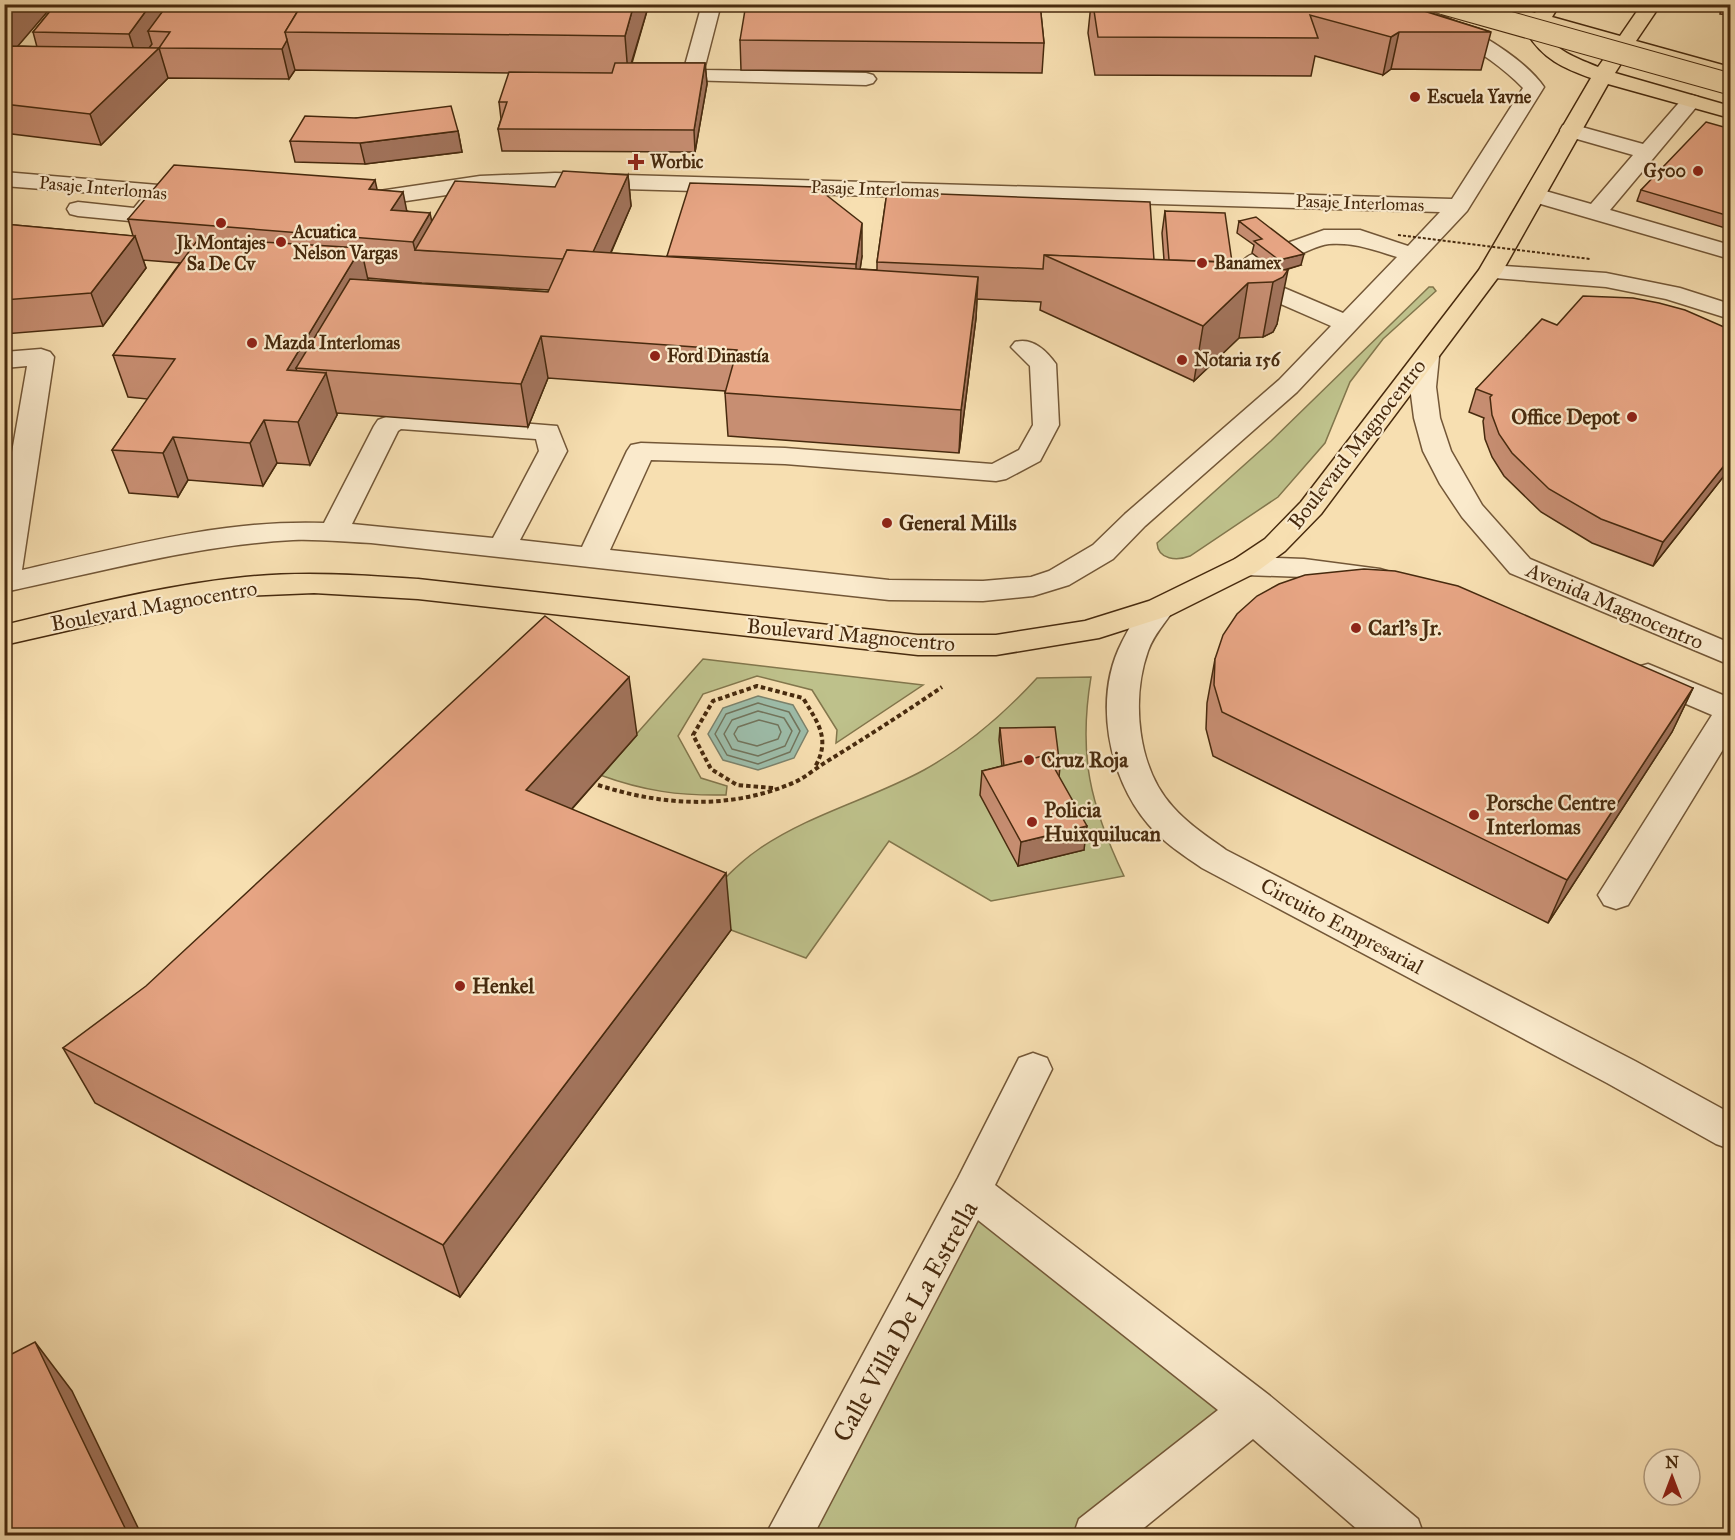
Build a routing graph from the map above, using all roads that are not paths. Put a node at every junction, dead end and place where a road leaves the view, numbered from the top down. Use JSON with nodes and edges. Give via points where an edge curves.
{"nodes":[{"id":1,"x":712,"y":4,"type":"edge"},
{"id":2,"x":1381,"y":4,"type":"edge"},
{"id":3,"x":1444,"y":4,"type":"edge"},
{"id":4,"x":1483,"y":4,"type":"edge"},
{"id":5,"x":1652,"y":4,"type":"edge"},
{"id":6,"x":1546,"y":12,"type":"edge"},
{"id":7,"x":1625,"y":43,"type":"junction"},
{"id":8,"x":1731,"y":73,"type":"edge"},
{"id":9,"x":1602,"y":76,"type":"junction"},
{"id":10,"x":866,"y":78,"type":"edge"},
{"id":11,"x":1731,"y":84,"type":"edge"},
{"id":12,"x":1691,"y":101,"type":"junction"},
{"id":13,"x":1731,"y":112,"type":"edge"},
{"id":14,"x":1676,"y":119,"type":"junction"},
{"id":15,"x":1698,"y":124,"type":"dead end"},
{"id":16,"x":1571,"y":130,"type":"junction"},
{"id":17,"x":1648,"y":152,"type":"junction"},
{"id":18,"x":4,"y":179,"type":"edge"},
{"id":19,"x":159,"y":193,"type":"junction"},
{"id":20,"x":1535,"y":195,"type":"junction"},
{"id":21,"x":215,"y":196,"type":"edge"},
{"id":22,"x":339,"y":203,"type":"edge"},
{"id":23,"x":1459,"y":206,"type":"junction"},
{"id":24,"x":61,"y":208,"type":"dead end"},
{"id":25,"x":1596,"y":212,"type":"junction"},
{"id":26,"x":1406,"y":245,"type":"junction"},
{"id":27,"x":1284,"y":252,"type":"edge"},
{"id":28,"x":1731,"y":252,"type":"edge"},
{"id":29,"x":1260,"y":259,"type":"edge"},
{"id":30,"x":1490,"y":272,"type":"junction"},
{"id":31,"x":1731,"y":312,"type":"edge"},
{"id":32,"x":1347,"y":324,"type":"junction"},
{"id":33,"x":1024,"y":347,"type":"dead end"},
{"id":34,"x":1426,"y":357,"type":"junction"},
{"id":35,"x":4,"y":360,"type":"edge"},
{"id":36,"x":333,"y":533,"type":"junction"},
{"id":37,"x":501,"y":547,"type":"junction"},
{"id":38,"x":592,"y":557,"type":"junction"},
{"id":39,"x":1245,"y":566,"type":"junction"},
{"id":40,"x":5,"y":583,"type":"edge"},
{"id":41,"x":1411,"y":585,"type":"edge"},
{"id":42,"x":1160,"y":608,"type":"junction"},
{"id":43,"x":4,"y":634,"type":"edge"},
{"id":44,"x":1731,"y":655,"type":"edge"},
{"id":45,"x":1623,"y":664,"type":"edge"},
{"id":46,"x":1731,"y":712,"type":"edge"},
{"id":47,"x":1616,"y":896,"type":"dead end"},
{"id":48,"x":1033,"y":1069,"type":"dead end"},
{"id":49,"x":1731,"y":1131,"type":"edge"},
{"id":50,"x":972,"y":1191,"type":"junction"},
{"id":51,"x":1253,"y":1410,"type":"junction"},
{"id":52,"x":788,"y":1536,"type":"edge"},
{"id":53,"x":1096,"y":1536,"type":"edge"},
{"id":54,"x":1401,"y":1536,"type":"edge"}],
"edges":[{"from":1,"to":10,"type":"street","via":[[692,76]]},
{"from":2,"to":23,"type":"street","via":[[1468,36],[1506,60],[1534,87]]},
{"from":3,"to":11,"type":"main road","bridge":true},
{"from":4,"to":6,"type":"main road"},
{"from":5,"to":7,"type":"main road","name":"Boulevard Magnocentro"},
{"from":6,"to":7,"type":"main road"},
{"from":6,"to":9,"type":"main road","via":[[1536,24],[1537,36],[1549,51]]},
{"from":7,"to":8,"type":"main road"},
{"from":7,"to":9,"type":"main road","name":"Boulevard Magnocentro"},
{"from":9,"to":12,"type":"main road"},
{"from":9,"to":16,"type":"main road","name":"Boulevard Magnocentro"},
{"from":12,"to":13,"type":"main road"},
{"from":12,"to":14,"type":"street"},
{"from":14,"to":15,"type":"street"},
{"from":14,"to":17,"type":"street"},
{"from":16,"to":17,"type":"street"},
{"from":16,"to":20,"type":"main road","name":"Boulevard Magnocentro"},
{"from":17,"to":25,"type":"street"},
{"from":18,"to":19,"type":"street","name":"Pasaje Interlomas"},
{"from":19,"to":21,"type":"street","name":"Pasaje Interlomas"},
{"from":19,"to":24,"type":"street","via":[[140,215]]},
{"from":20,"to":25,"type":"street"},
{"from":20,"to":30,"type":"main road","name":"Boulevard Magnocentro"},
{"from":22,"to":23,"type":"street","name":"Pasaje Interlomas","via":[[480,183],[555,180]]},
{"from":23,"to":26,"type":"street"},
{"from":25,"to":28,"type":"street"},
{"from":26,"to":27,"type":"street","via":[[1360,237],[1324,237]]},
{"from":26,"to":32,"type":"street"},
{"from":29,"to":32,"type":"street","via":[[1251,265],[1260,286]]},
{"from":30,"to":31,"type":"street","via":[[1606,280],[1671,293]]},
{"from":30,"to":34,"type":"main road","name":"Boulevard Magnocentro"},
{"from":32,"to":38,"type":"street","via":[[1288,386],[1103,552],[1059,578],[1033,586],[983,591],[889,590]]},
{"from":33,"to":38,"type":"street","via":[[1044,364],[1046,425],[1030,454],[996,473],[785,456],[640,450]]},
{"from":34,"to":39,"type":"main road","name":"Boulevard Magnocentro","via":[[1311,508],[1275,545]]},
{"from":34,"to":44,"type":"street","name":"Avenida Magnocentro","via":[[1423,387],[1437,450],[1472,511],[1521,566]]},
{"from":35,"to":40,"type":"street","via":[[41,357]]},
{"from":36,"to":37,"type":"street"},
{"from":36,"to":37,"type":"street","via":[[387,426],[396,421],[547,432],[553,450]]},
{"from":36,"to":40,"type":"street","via":[[294,531],[221,539]]},
{"from":37,"to":38,"type":"street"},
{"from":39,"to":41,"type":"street","via":[[1350,574]]},
{"from":39,"to":42,"type":"main road","name":"Boulevard Magnocentro"},
{"from":42,"to":43,"type":"main road","name":"Boulevard Magnocentro","via":[[1088,631],[1053,637],[996,645],[918,645],[418,589],[349,583],[279,584],[209,591]]},
{"from":42,"to":49,"type":"street","name":"Circuito Empresarial","via":[[1143,631],[1129,662],[1123,697],[1124,730],[1132,764],[1147,799],[1178,833],[1214,859]]},
{"from":45,"to":46,"type":"street"},
{"from":46,"to":47,"type":"street"},
{"from":48,"to":50,"type":"street"},
{"from":50,"to":51,"type":"street","name":"Calle Villa De La Estrella"},
{"from":50,"to":52,"type":"street","name":"Calle Villa De La Estrella"},
{"from":51,"to":53,"type":"street"},
{"from":51,"to":54,"type":"street","name":"Calle Villa De La Estrella"}]}
